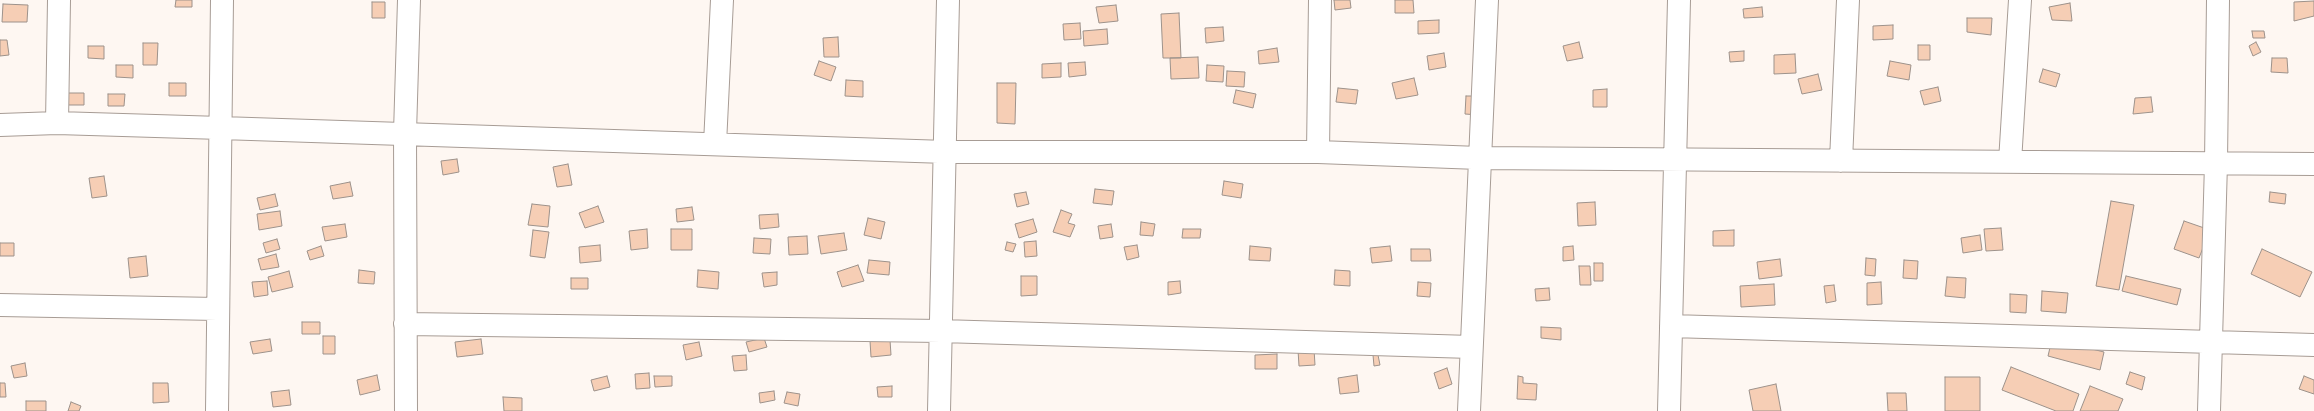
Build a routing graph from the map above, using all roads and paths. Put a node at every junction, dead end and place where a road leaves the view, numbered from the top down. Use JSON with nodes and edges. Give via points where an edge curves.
{"nodes":[{"id":1,"x":59,"y":0,"type":"edge"},
{"id":2,"x":222,"y":0,"type":"edge"},
{"id":3,"x":409,"y":0,"type":"edge"},
{"id":4,"x":722,"y":0,"type":"edge"},
{"id":5,"x":948,"y":0,"type":"edge"},
{"id":6,"x":1320,"y":0,"type":"edge"},
{"id":7,"x":1487,"y":0,"type":"edge"},
{"id":8,"x":1679,"y":0,"type":"edge"},
{"id":9,"x":1848,"y":0,"type":"edge"},
{"id":10,"x":2020,"y":0,"type":"edge"},
{"id":11,"x":2218,"y":0,"type":"edge"},
{"id":12,"x":57,"y":123,"type":"junction"},
{"id":13,"x":0,"y":125,"type":"edge"},
{"id":14,"x":221,"y":128,"type":"junction"},
{"id":15,"x":405,"y":133,"type":"junction"},
{"id":16,"x":715,"y":144,"type":"junction"},
{"id":17,"x":946,"y":152,"type":"junction"},
{"id":18,"x":1318,"y":152,"type":"junction"},
{"id":19,"x":1479,"y":158,"type":"junction"},
{"id":20,"x":1676,"y":159,"type":"junction"},
{"id":21,"x":1841,"y":160,"type":"junction"},
{"id":22,"x":2010,"y":162,"type":"junction"},
{"id":23,"x":2216,"y":163,"type":"junction"},
{"id":24,"x":2314,"y":164,"type":"edge"},
{"id":25,"x":0,"y":305,"type":"edge"},
{"id":26,"x":217,"y":309,"type":"junction"},
{"id":27,"x":405,"y":324,"type":"junction"},
{"id":28,"x":1671,"y":326,"type":"junction"},
{"id":29,"x":941,"y":331,"type":"junction"},
{"id":30,"x":2211,"y":344,"type":"junction"},
{"id":31,"x":2314,"y":345,"type":"edge"},
{"id":32,"x":1471,"y":347,"type":"junction"},
{"id":33,"x":217,"y":411,"type":"edge"},
{"id":34,"x":406,"y":411,"type":"edge"},
{"id":35,"x":939,"y":411,"type":"edge"},
{"id":36,"x":1469,"y":411,"type":"edge"},
{"id":37,"x":1669,"y":411,"type":"edge"},
{"id":38,"x":2208,"y":411,"type":"edge"}],
"edges":[{"from":1,"to":12,"type":"street"},
{"from":2,"to":14,"type":"street"},
{"from":3,"to":15,"type":"street"},
{"from":4,"to":16,"type":"street"},
{"from":5,"to":17,"type":"street"},
{"from":6,"to":18,"type":"street"},
{"from":7,"to":19,"type":"street"},
{"from":8,"to":20,"type":"street"},
{"from":9,"to":21,"type":"street"},
{"from":10,"to":22,"type":"street"},
{"from":11,"to":23,"type":"street"},
{"from":12,"to":13,"type":"street"},
{"from":12,"to":14,"type":"street"},
{"from":14,"to":15,"type":"street"},
{"from":14,"to":26,"type":"street"},
{"from":15,"to":16,"type":"street"},
{"from":15,"to":27,"type":"street"},
{"from":16,"to":17,"type":"street"},
{"from":17,"to":18,"type":"street"},
{"from":17,"to":29,"type":"street"},
{"from":18,"to":19,"type":"street"},
{"from":19,"to":20,"type":"street"},
{"from":19,"to":32,"type":"street"},
{"from":20,"to":21,"type":"street"},
{"from":20,"to":28,"type":"street"},
{"from":21,"to":22,"type":"street"},
{"from":22,"to":23,"type":"street"},
{"from":23,"to":24,"type":"street"},
{"from":23,"to":30,"type":"street"},
{"from":25,"to":26,"type":"street"},
{"from":26,"to":33,"type":"street"},
{"from":27,"to":29,"type":"street"},
{"from":27,"to":34,"type":"street"},
{"from":28,"to":30,"type":"street"},
{"from":28,"to":37,"type":"street"},
{"from":29,"to":32,"type":"street"},
{"from":29,"to":35,"type":"street"},
{"from":30,"to":31,"type":"street"},
{"from":30,"to":38,"type":"street"},
{"from":32,"to":36,"type":"street"}]}
